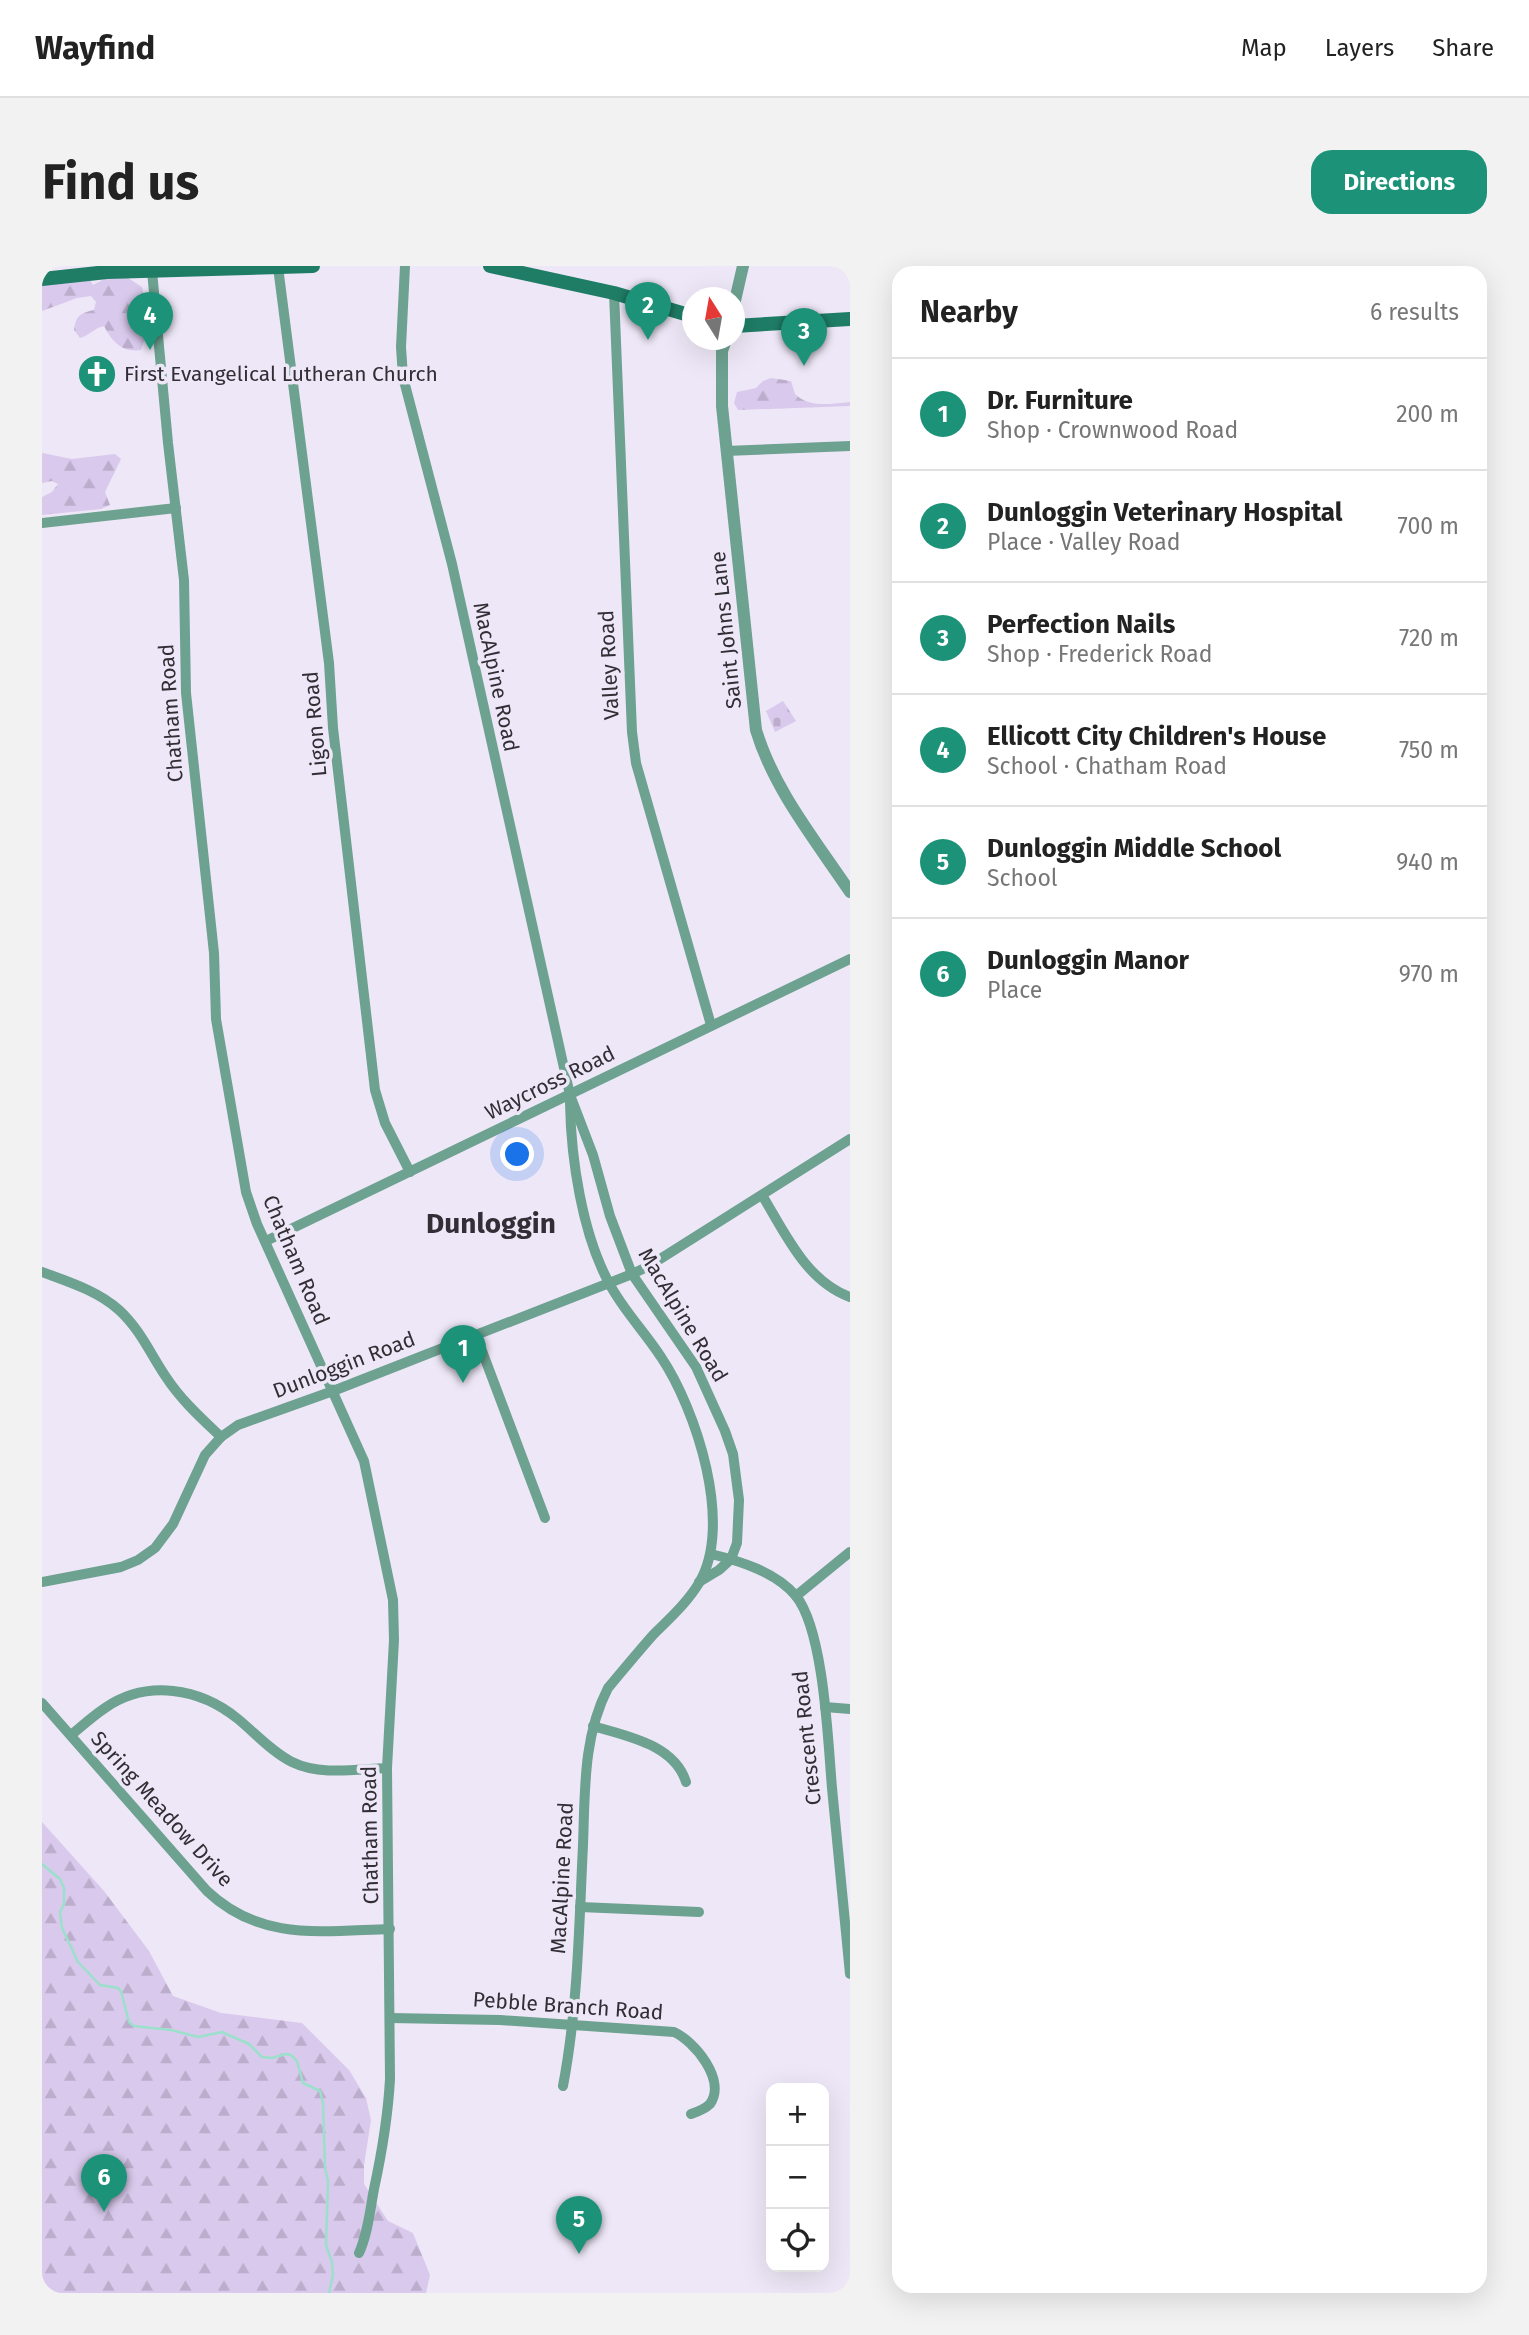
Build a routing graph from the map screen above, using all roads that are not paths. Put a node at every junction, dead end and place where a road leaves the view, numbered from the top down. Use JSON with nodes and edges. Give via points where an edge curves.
{"nodes":[{"id":1,"x":313,"y":266,"type":"edge"},
{"id":2,"x":405,"y":266,"type":"edge"},
{"id":3,"x":490,"y":266,"type":"edge"},
{"id":4,"x":743,"y":266,"type":"edge"},
{"id":5,"x":278,"y":267,"type":"edge"},
{"id":6,"x":214,"y":268,"type":"edge"},
{"id":7,"x":152,"y":271,"type":"junction"},
{"id":8,"x":42,"y":279,"type":"edge"},
{"id":9,"x":738,"y":287,"type":"edge"},
{"id":10,"x":614,"y":293,"type":"junction"},
{"id":11,"x":682,"y":313,"type":"edge"},
{"id":12,"x":850,"y":319,"type":"edge"},
{"id":13,"x":745,"y":325,"type":"edge"},
{"id":14,"x":722,"y":350,"type":"edge"},
{"id":15,"x":850,"y":446,"type":"edge"},
{"id":16,"x":726,"y":451,"type":"junction"},
{"id":17,"x":176,"y":508,"type":"junction"},
{"id":18,"x":42,"y":523,"type":"edge"},
{"id":19,"x":850,"y":892,"type":"edge"},
{"id":20,"x":850,"y":959,"type":"edge"},
{"id":21,"x":711,"y":1026,"type":"junction"},
{"id":22,"x":570,"y":1096,"type":"junction"},
{"id":23,"x":850,"y":1139,"type":"edge"},
{"id":24,"x":410,"y":1172,"type":"junction"},
{"id":25,"x":762,"y":1195,"type":"junction"},
{"id":26,"x":266,"y":1241,"type":"junction"},
{"id":27,"x":42,"y":1272,"type":"edge"},
{"id":28,"x":632,"y":1274,"type":"junction"},
{"id":29,"x":609,"y":1283,"type":"junction"},
{"id":30,"x":850,"y":1297,"type":"edge"},
{"id":31,"x":476,"y":1335,"type":"junction"},
{"id":32,"x":333,"y":1391,"type":"junction"},
{"id":33,"x":221,"y":1437,"type":"junction"},
{"id":34,"x":545,"y":1518,"type":"dead end"},
{"id":35,"x":850,"y":1552,"type":"edge"},
{"id":36,"x":711,"y":1554,"type":"junction"},
{"id":37,"x":731,"y":1559,"type":"junction"},
{"id":38,"x":42,"y":1582,"type":"edge"},
{"id":39,"x":699,"y":1582,"type":"junction"},
{"id":40,"x":796,"y":1596,"type":"junction"},
{"id":41,"x":42,"y":1703,"type":"edge"},
{"id":42,"x":825,"y":1707,"type":"junction"},
{"id":43,"x":850,"y":1709,"type":"edge"},
{"id":44,"x":593,"y":1726,"type":"junction"},
{"id":45,"x":71,"y":1735,"type":"junction"},
{"id":46,"x":387,"y":1768,"type":"junction"},
{"id":47,"x":686,"y":1782,"type":"dead end"},
{"id":48,"x":580,"y":1907,"type":"junction"},
{"id":49,"x":699,"y":1912,"type":"dead end"},
{"id":50,"x":390,"y":1929,"type":"junction"},
{"id":51,"x":850,"y":1974,"type":"edge"},
{"id":52,"x":390,"y":2018,"type":"junction"},
{"id":53,"x":573,"y":2025,"type":"junction"},
{"id":54,"x":563,"y":2087,"type":"dead end"},
{"id":55,"x":691,"y":2115,"type":"dead end"},
{"id":56,"x":359,"y":2253,"type":"dead end"}],
"edges":[{"from":1,"to":5,"type":"main road"},
{"from":2,"to":22,"type":"street","name":"MacAlpine Road","via":[[403,377],[452,564]]},
{"from":3,"to":10,"type":"main road"},
{"from":4,"to":9,"type":"street"},
{"from":5,"to":6,"type":"main road"},
{"from":5,"to":24,"type":"street","name":"Ligon Road","via":[[329,663],[373,1073],[385,1123]]},
{"from":6,"to":7,"type":"main road"},
{"from":7,"to":8,"type":"main road"},
{"from":7,"to":17,"type":"street","name":"Chatham Road"},
{"from":10,"to":11,"type":"main road"},
{"from":10,"to":21,"type":"street","name":"Valley Road","via":[[632,735]]},
{"from":12,"to":13,"type":"main road"},
{"from":14,"to":16,"type":"street","name":"Saint Johns Lane"},
{"from":15,"to":16,"type":"street"},
{"from":16,"to":19,"type":"street","name":"Saint Johns Lane","via":[[756,730],[780,786]]},
{"from":17,"to":18,"type":"street"},
{"from":17,"to":26,"type":"street","name":"Chatham Road","via":[[184,580],[186,693],[215,953],[217,1022],[246,1192]]},
{"from":20,"to":21,"type":"street","name":"Waycross Road"},
{"from":21,"to":22,"type":"street","name":"Waycross Road"},
{"from":22,"to":24,"type":"street","name":"Waycross Road"},
{"from":22,"to":28,"type":"street","name":"MacAlpine Road"},
{"from":22,"to":29,"type":"street","name":"MacAlpine Road","via":[[580,1195]]},
{"from":23,"to":25,"type":"street","name":"Dunloggin Road"},
{"from":24,"to":26,"type":"street","name":"Waycross Road"},
{"from":25,"to":28,"type":"street","name":"Dunloggin Road"},
{"from":25,"to":30,"type":"street","via":[[810,1269],[831,1289]]},
{"from":26,"to":32,"type":"street","name":"Chatham Road"},
{"from":27,"to":33,"type":"street","via":[[77,1284],[120,1311],[179,1394]]},
{"from":28,"to":29,"type":"street","name":"Dunloggin Road"},
{"from":28,"to":37,"type":"street","name":"MacAlpine Road","via":[[693,1362],[733,1454],[738,1500],[737,1544]]},
{"from":29,"to":31,"type":"street","name":"Dunloggin Road"},
{"from":29,"to":36,"type":"street","name":"MacAlpine Road","via":[[672,1374],[698,1439],[713,1501]]},
{"from":31,"to":32,"type":"street","name":"Dunloggin Road"},
{"from":31,"to":34,"type":"street"},
{"from":32,"to":33,"type":"street","name":"Dunloggin Road","via":[[248,1421]]},
{"from":32,"to":46,"type":"street","name":"Chatham Road","via":[[367,1470],[393,1600]]},
{"from":33,"to":38,"type":"street","name":"Dunloggin Road","via":[[205,1455],[173,1524],[155,1548],[121,1567]]},
{"from":35,"to":40,"type":"street"},
{"from":36,"to":37,"type":"street"},
{"from":36,"to":39,"type":"street","name":"MacAlpine Road"},
{"from":37,"to":39,"type":"street","name":"MacAlpine Road"},
{"from":37,"to":40,"type":"street","via":[[765,1573]]},
{"from":39,"to":44,"type":"street","name":"MacAlpine Road","via":[[608,1688]]},
{"from":40,"to":42,"type":"street","name":"Crescent Road","via":[[811,1631]]},
{"from":41,"to":45,"type":"street","name":"Spring Meadow Drive"},
{"from":42,"to":43,"type":"street"},
{"from":42,"to":51,"type":"street","name":"Crescent Road"},
{"from":44,"to":47,"type":"street","via":[[670,1756]]},
{"from":44,"to":48,"type":"street","name":"MacAlpine Road","via":[[586,1774]]},
{"from":45,"to":46,"type":"street","via":[[122,1699],[171,1689],[221,1707],[280,1755],[304,1767]]},
{"from":45,"to":50,"type":"street","name":"Spring Meadow Drive","via":[[207,1891],[231,1911],[258,1924],[290,1931]]},
{"from":46,"to":50,"type":"street","name":"Chatham Road"},
{"from":48,"to":49,"type":"street"},
{"from":48,"to":53,"type":"street","name":"MacAlpine Road"},
{"from":50,"to":52,"type":"street","name":"Chatham Road"},
{"from":52,"to":53,"type":"street","name":"Pebble Branch Road"},
{"from":52,"to":56,"type":"street","name":"Chatham Road","via":[[388,2110]]},
{"from":53,"to":54,"type":"street","name":"MacAlpine Road"},
{"from":53,"to":55,"type":"street","name":"Pebble Branch Road","via":[[661,2030],[690,2041],[706,2062],[714,2090],[708,2106]]}]}
